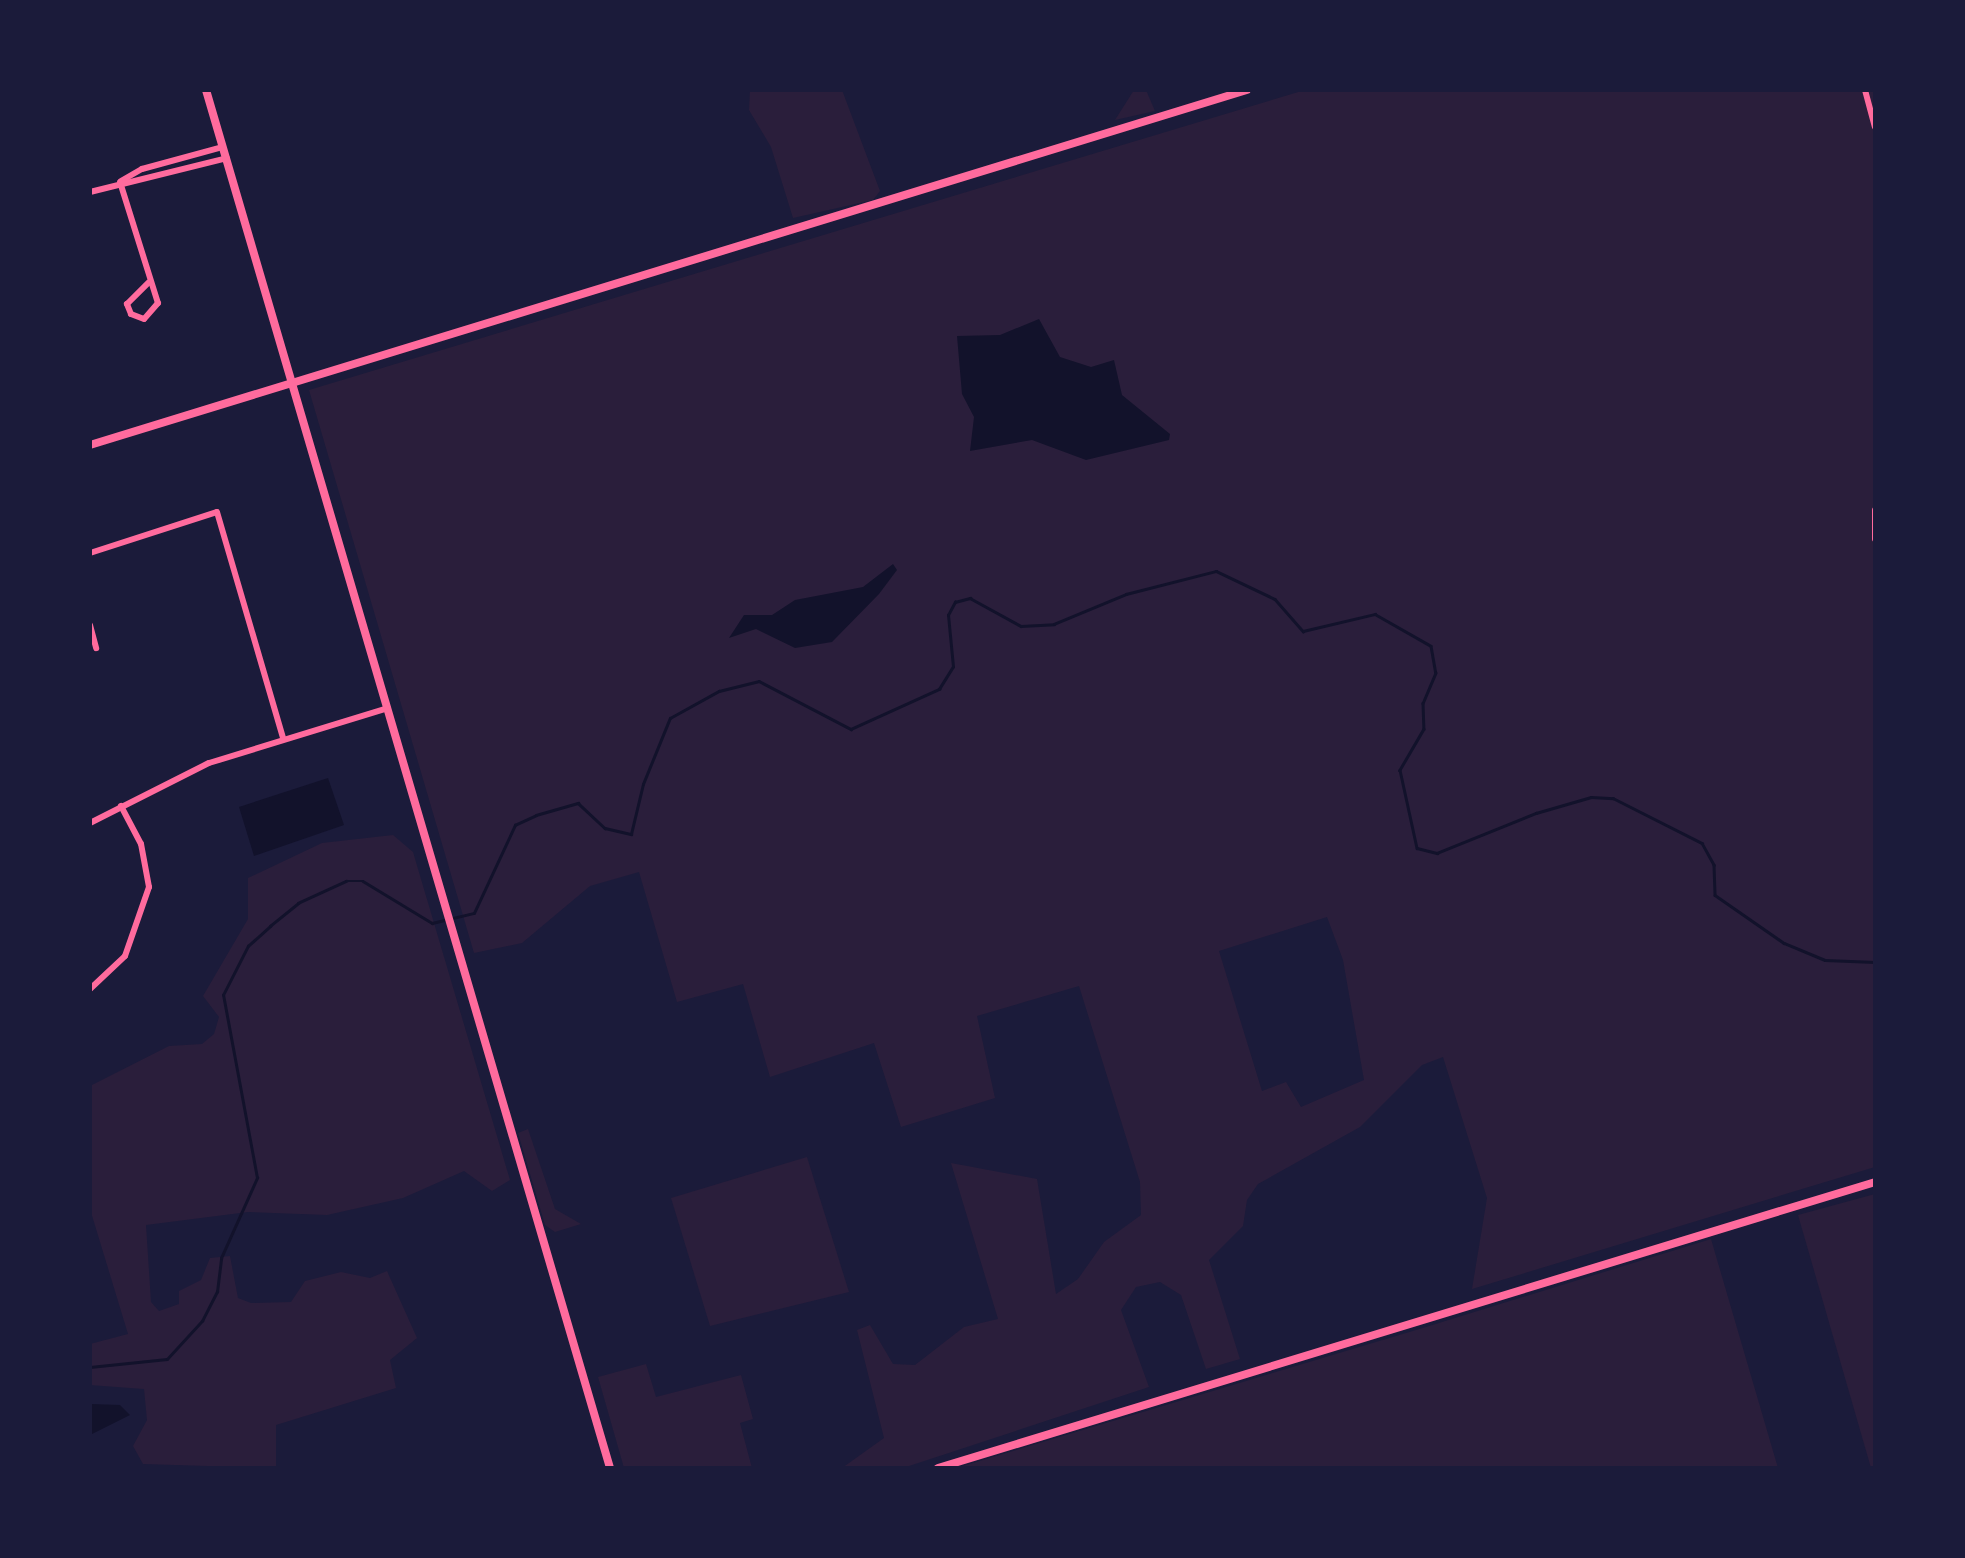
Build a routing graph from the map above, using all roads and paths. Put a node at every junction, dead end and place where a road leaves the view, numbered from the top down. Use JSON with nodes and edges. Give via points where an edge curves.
{"nodes":[{"id":1,"x":206,"y":90,"type":"edge"},
{"id":2,"x":1248,"y":90,"type":"edge"},
{"id":3,"x":1865,"y":90,"type":"edge"},
{"id":4,"x":1875,"y":128,"type":"edge"},
{"id":5,"x":223,"y":146,"type":"junction"},
{"id":6,"x":227,"y":158,"type":"junction"},
{"id":7,"x":120,"y":182,"type":"junction"},
{"id":8,"x":90,"y":192,"type":"edge"},
{"id":9,"x":148,"y":282,"type":"junction"},
{"id":10,"x":294,"y":385,"type":"junction"},
{"id":11,"x":90,"y":444,"type":"edge"},
{"id":12,"x":1875,"y":510,"type":"edge"},
{"id":13,"x":1875,"y":539,"type":"edge"},
{"id":14,"x":90,"y":553,"type":"edge"},
{"id":15,"x":90,"y":624,"type":"edge"},
{"id":16,"x":96,"y":648,"type":"dead end"},
{"id":17,"x":388,"y":708,"type":"junction"},
{"id":18,"x":283,"y":738,"type":"junction"},
{"id":19,"x":121,"y":806,"type":"junction"},
{"id":20,"x":90,"y":823,"type":"edge"},
{"id":21,"x":90,"y":989,"type":"edge"},
{"id":22,"x":1875,"y":1182,"type":"edge"},
{"id":23,"x":610,"y":1468,"type":"edge"},
{"id":24,"x":938,"y":1468,"type":"edge"}],
"edges":[{"from":1,"to":5,"type":"street"},
{"from":2,"to":10,"type":"street"},
{"from":3,"to":4,"type":"street"},
{"from":5,"to":6,"type":"street"},
{"from":5,"to":7,"type":"street","via":[[142,169]]},
{"from":6,"to":7,"type":"street"},
{"from":6,"to":10,"type":"street"},
{"from":7,"to":8,"type":"street"},
{"from":7,"to":9,"type":"street"},
{"from":9,"to":9,"type":"street","via":[[127,304],[144,319],[158,303]]},
{"from":10,"to":11,"type":"street"},
{"from":10,"to":17,"type":"street"},
{"from":12,"to":13,"type":"street"},
{"from":14,"to":18,"type":"street","via":[[217,512]]},
{"from":15,"to":16,"type":"street"},
{"from":17,"to":18,"type":"street"},
{"from":17,"to":23,"type":"street"},
{"from":18,"to":19,"type":"street","via":[[210,763]]},
{"from":19,"to":20,"type":"street"},
{"from":19,"to":21,"type":"street","via":[[142,844],[148,887],[125,956]]},
{"from":22,"to":24,"type":"street"}]}
